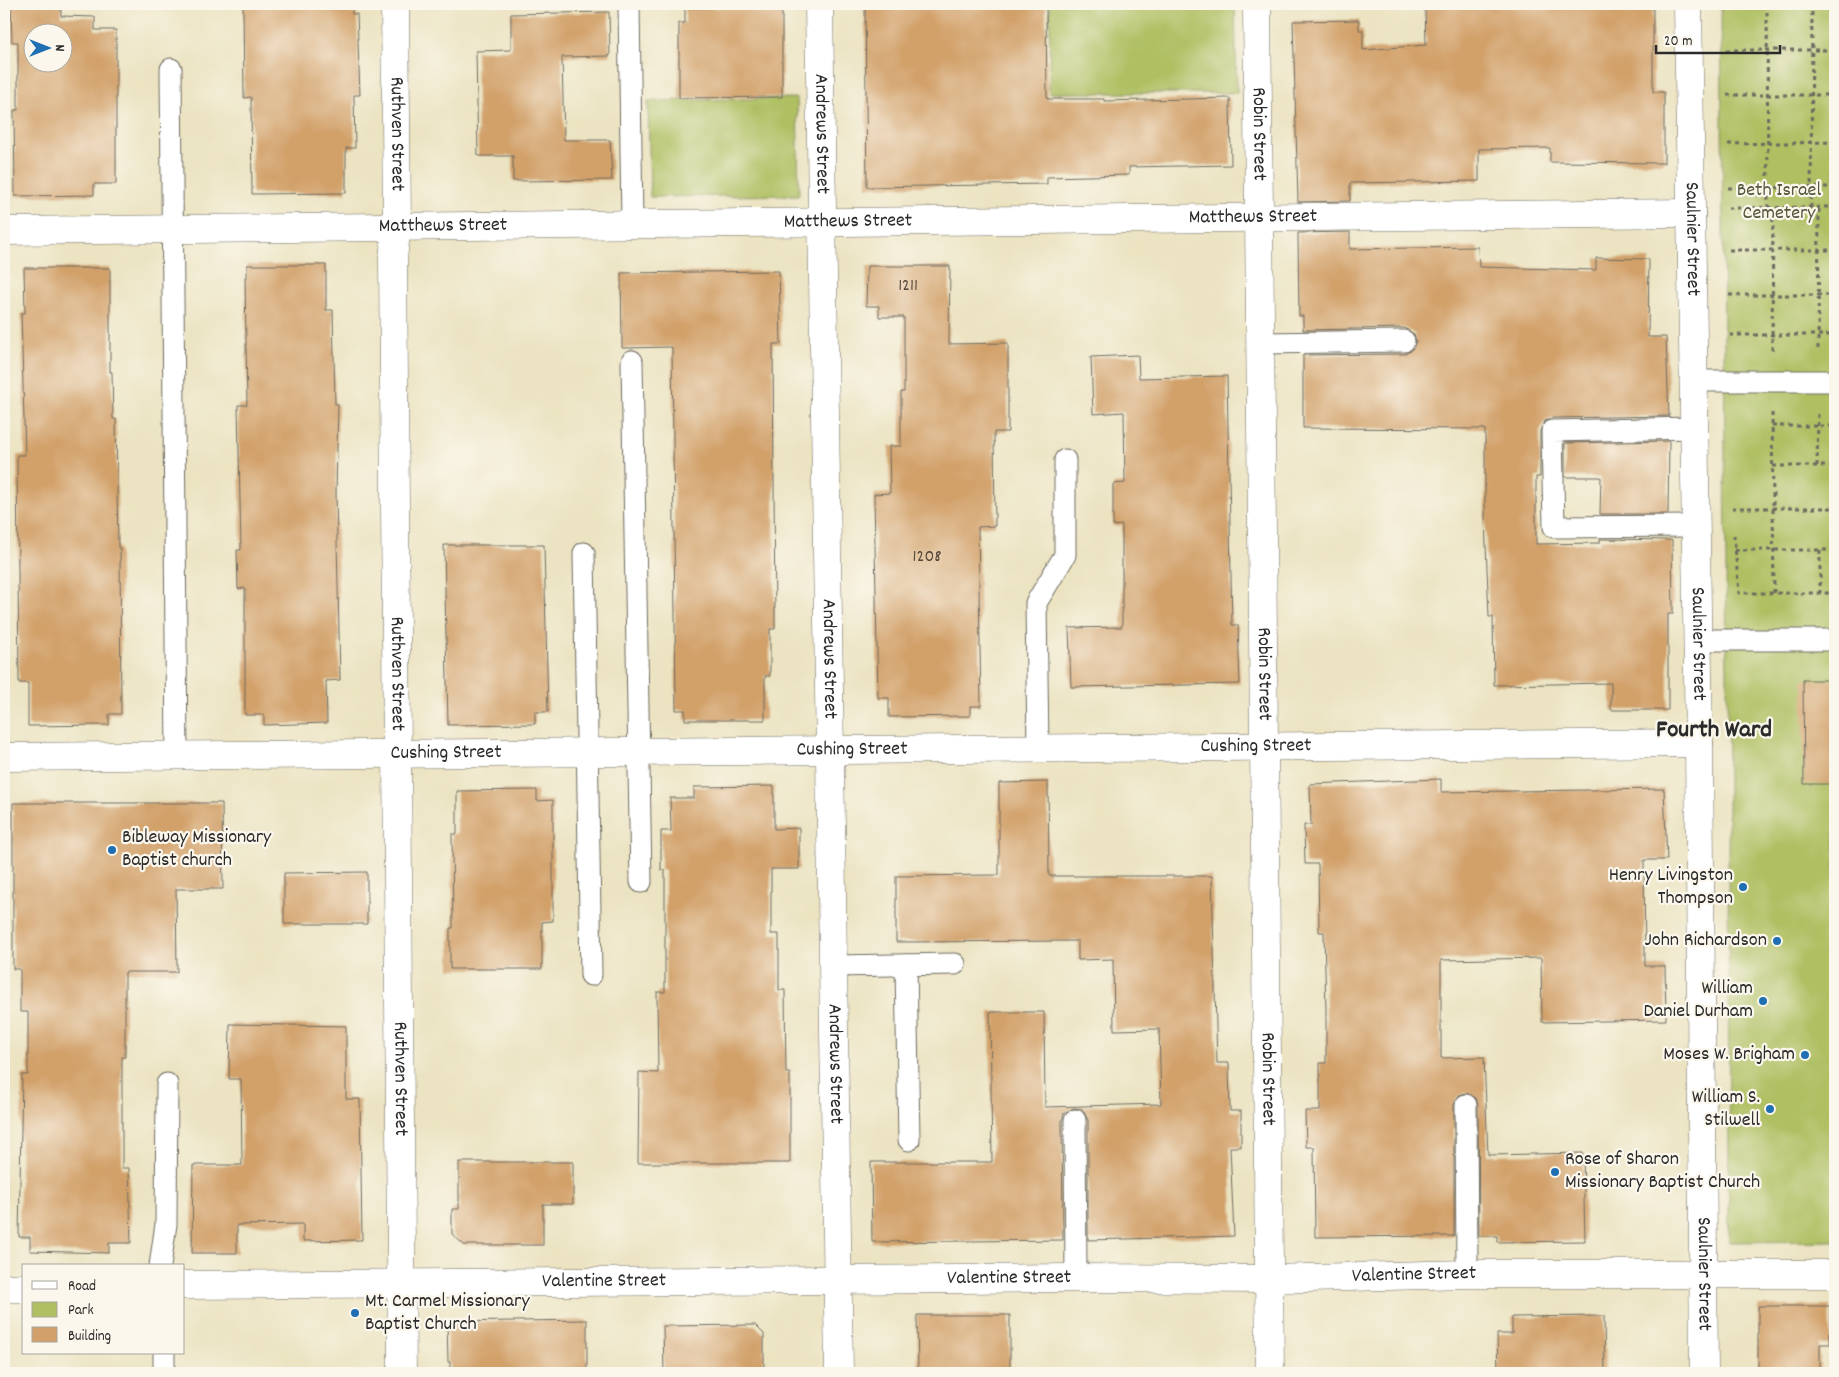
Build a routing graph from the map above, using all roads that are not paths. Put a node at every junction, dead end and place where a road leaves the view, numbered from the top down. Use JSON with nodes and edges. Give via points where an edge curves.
{"nodes":[{"id":1,"x":395,"y":4,"type":"edge"},
{"id":2,"x":629,"y":4,"type":"edge"},
{"id":3,"x":819,"y":4,"type":"edge"},
{"id":4,"x":1257,"y":4,"type":"edge"},
{"id":5,"x":1688,"y":4,"type":"edge"},
{"id":6,"x":171,"y":69,"type":"dead end"},
{"id":7,"x":1691,"y":213,"type":"junction"},
{"id":8,"x":1260,"y":217,"type":"junction"},
{"id":9,"x":822,"y":222,"type":"junction"},
{"id":10,"x":632,"y":224,"type":"junction"},
{"id":11,"x":397,"y":226,"type":"junction"},
{"id":12,"x":173,"y":229,"type":"junction"},
{"id":13,"x":4,"y":231,"type":"edge"},
{"id":14,"x":1404,"y":341,"type":"dead end"},
{"id":15,"x":1261,"y":343,"type":"junction"},
{"id":16,"x":632,"y":361,"type":"dead end"},
{"id":17,"x":1693,"y":380,"type":"junction"},
{"id":18,"x":1826,"y":380,"type":"edge"},
{"id":19,"x":1694,"y":428,"type":"junction"},
{"id":20,"x":1065,"y":460,"type":"dead end"},
{"id":21,"x":1695,"y":526,"type":"junction"},
{"id":22,"x":584,"y":553,"type":"dead end"},
{"id":23,"x":1697,"y":640,"type":"junction"},
{"id":24,"x":1835,"y":640,"type":"edge"},
{"id":25,"x":1699,"y":743,"type":"junction"},
{"id":26,"x":1264,"y":747,"type":"junction"},
{"id":27,"x":1038,"y":749,"type":"junction"},
{"id":28,"x":830,"y":750,"type":"junction"},
{"id":29,"x":638,"y":752,"type":"junction"},
{"id":30,"x":588,"y":753,"type":"junction"},
{"id":31,"x":396,"y":754,"type":"junction"},
{"id":32,"x":178,"y":756,"type":"junction"},
{"id":33,"x":4,"y":757,"type":"edge"},
{"id":34,"x":641,"y":882,"type":"dead end"},
{"id":35,"x":906,"y":964,"type":"junction"},
{"id":36,"x":955,"y":964,"type":"dead end"},
{"id":37,"x":834,"y":966,"type":"junction"},
{"id":38,"x":591,"y":975,"type":"dead end"},
{"id":39,"x":167,"y":1084,"type":"dead end"},
{"id":40,"x":1466,"y":1105,"type":"dead end"},
{"id":41,"x":1075,"y":1120,"type":"dead end"},
{"id":42,"x":909,"y":1140,"type":"dead end"},
{"id":43,"x":160,"y":1264,"type":"edge"},
{"id":44,"x":1704,"y":1273,"type":"junction"},
{"id":45,"x":1467,"y":1274,"type":"junction"},
{"id":46,"x":1835,"y":1274,"type":"edge"},
{"id":47,"x":1076,"y":1278,"type":"junction"},
{"id":48,"x":1269,"y":1279,"type":"junction"},
{"id":49,"x":838,"y":1280,"type":"junction"},
{"id":50,"x":402,"y":1283,"type":"junction"},
{"id":51,"x":185,"y":1285,"type":"edge"},
{"id":52,"x":4,"y":1288,"type":"edge"},
{"id":53,"x":22,"y":1288,"type":"edge"},
{"id":54,"x":164,"y":1354,"type":"edge"},
{"id":55,"x":164,"y":1373,"type":"edge"},
{"id":56,"x":402,"y":1373,"type":"edge"},
{"id":57,"x":839,"y":1373,"type":"edge"},
{"id":58,"x":1270,"y":1373,"type":"edge"},
{"id":59,"x":1704,"y":1373,"type":"edge"}],
"edges":[{"from":1,"to":11,"type":"street","name":"Ruthven Street"},
{"from":2,"to":10,"type":"lane"},
{"from":3,"to":9,"type":"street","name":"Andrews Street"},
{"from":4,"to":8,"type":"street","name":"Robin Street"},
{"from":5,"to":7,"type":"street","name":"Saulnier Street"},
{"from":6,"to":12,"type":"lane"},
{"from":7,"to":8,"type":"street","name":"Matthews Street"},
{"from":7,"to":17,"type":"street","name":"Saulnier Street"},
{"from":8,"to":9,"type":"street","name":"Matthews Street"},
{"from":8,"to":15,"type":"street","name":"Robin Street"},
{"from":9,"to":10,"type":"street","name":"Matthews Street"},
{"from":9,"to":28,"type":"street","name":"Andrews Street"},
{"from":10,"to":11,"type":"street","name":"Matthews Street"},
{"from":11,"to":12,"type":"street","name":"Matthews Street"},
{"from":11,"to":31,"type":"street","name":"Ruthven Street","via":[[392,258]]},
{"from":12,"to":13,"type":"street","name":"Matthews Street"},
{"from":12,"to":32,"type":"lane"},
{"from":14,"to":15,"type":"lane"},
{"from":15,"to":26,"type":"street","name":"Robin Street"},
{"from":16,"to":29,"type":"lane"},
{"from":17,"to":18,"type":"lane"},
{"from":17,"to":19,"type":"street","name":"Saulnier Street"},
{"from":19,"to":21,"type":"street","name":"Saulnier Street"},
{"from":19,"to":21,"type":"lane","via":[[1552,432],[1554,527]]},
{"from":20,"to":27,"type":"lane","via":[[1065,555],[1036,603]]},
{"from":21,"to":23,"type":"street","name":"Saulnier Street"},
{"from":22,"to":30,"type":"lane"},
{"from":23,"to":24,"type":"lane"},
{"from":23,"to":25,"type":"street","name":"Saulnier Street"},
{"from":25,"to":26,"type":"street","name":"Cushing Street"},
{"from":25,"to":44,"type":"street","name":"Saulnier Street"},
{"from":26,"to":27,"type":"street","name":"Cushing Street"},
{"from":26,"to":48,"type":"street","name":"Robin Street"},
{"from":27,"to":28,"type":"street","name":"Cushing Street"},
{"from":28,"to":29,"type":"street","name":"Cushing Street"},
{"from":28,"to":37,"type":"street","name":"Andrews Street"},
{"from":29,"to":30,"type":"street","name":"Cushing Street"},
{"from":29,"to":34,"type":"lane"},
{"from":30,"to":31,"type":"street","name":"Cushing Street"},
{"from":30,"to":38,"type":"lane"},
{"from":31,"to":32,"type":"street","name":"Cushing Street"},
{"from":31,"to":50,"type":"street","name":"Ruthven Street"},
{"from":32,"to":33,"type":"street","name":"Cushing Street"},
{"from":35,"to":36,"type":"lane"},
{"from":35,"to":37,"type":"lane"},
{"from":35,"to":42,"type":"lane"},
{"from":37,"to":49,"type":"street","name":"Andrews Street"},
{"from":39,"to":43,"type":"lane","via":[[166,1224]]},
{"from":40,"to":45,"type":"lane"},
{"from":41,"to":47,"type":"lane"},
{"from":44,"to":45,"type":"street","name":"Valentine Street"},
{"from":44,"to":46,"type":"street","name":"Valentine Street"},
{"from":44,"to":59,"type":"street","name":"Saulnier Street"},
{"from":45,"to":48,"type":"street","name":"Valentine Street"},
{"from":47,"to":48,"type":"street","name":"Valentine Street"},
{"from":47,"to":49,"type":"street","name":"Valentine Street"},
{"from":48,"to":58,"type":"street","name":"Robin Street"},
{"from":49,"to":50,"type":"street","name":"Valentine Street"},
{"from":49,"to":57,"type":"street","name":"Andrews Street"},
{"from":50,"to":51,"type":"street","name":"Valentine Street"},
{"from":50,"to":56,"type":"street","name":"Ruthven Street"},
{"from":52,"to":53,"type":"street"},
{"from":54,"to":55,"type":"lane"}]}
